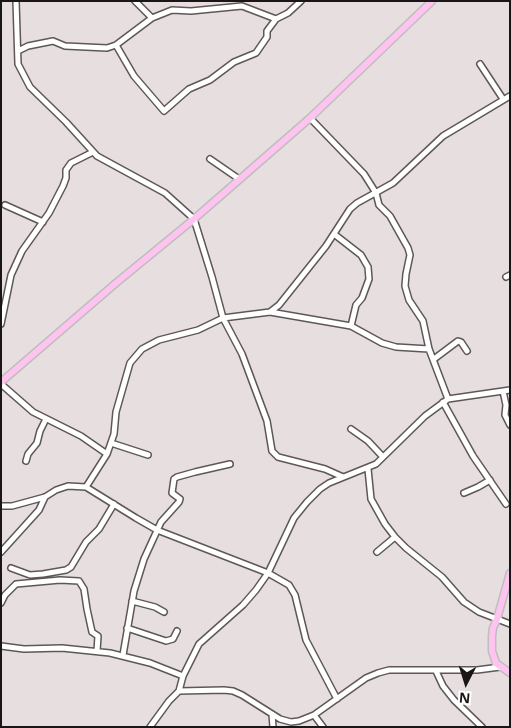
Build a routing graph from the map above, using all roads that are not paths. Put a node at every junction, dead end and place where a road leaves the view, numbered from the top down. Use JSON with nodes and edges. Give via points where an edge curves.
{"nodes":[{"id":1,"x":16,"y":1,"type":"edge"},
{"id":2,"x":135,"y":1,"type":"edge"},
{"id":3,"x":300,"y":1,"type":"edge"},
{"id":4,"x":432,"y":1,"type":"edge"},
{"id":5,"x":152,"y":18,"type":"junction"},
{"id":6,"x":276,"y":19,"type":"junction"},
{"id":7,"x":116,"y":45,"type":"junction"},
{"id":8,"x":18,"y":51,"type":"junction"},
{"id":9,"x":480,"y":64,"type":"dead end"},
{"id":10,"x":510,"y":96,"type":"edge"},
{"id":11,"x":503,"y":99,"type":"junction"},
{"id":12,"x":310,"y":118,"type":"junction"},
{"id":13,"x":93,"y":152,"type":"junction"},
{"id":14,"x":210,"y":159,"type":"dead end"},
{"id":15,"x":239,"y":179,"type":"junction"},
{"id":16,"x":376,"y":193,"type":"junction"},
{"id":17,"x":5,"y":205,"type":"dead end"},
{"id":18,"x":194,"y":218,"type":"junction"},
{"id":19,"x":43,"y":222,"type":"junction"},
{"id":20,"x":334,"y":234,"type":"junction"},
{"id":21,"x":270,"y":312,"type":"junction"},
{"id":22,"x":223,"y":318,"type":"junction"},
{"id":23,"x":1,"y":324,"type":"edge"},
{"id":24,"x":351,"y":326,"type":"junction"},
{"id":25,"x":429,"y":349,"type":"junction"},
{"id":26,"x":467,"y":351,"type":"dead end"},
{"id":27,"x":434,"y":359,"type":"junction"},
{"id":28,"x":1,"y":382,"type":"edge"},
{"id":29,"x":510,"y":390,"type":"edge"},
{"id":30,"x":503,"y":391,"type":"junction"},
{"id":31,"x":445,"y":400,"type":"junction"},
{"id":32,"x":46,"y":420,"type":"junction"},
{"id":33,"x":510,"y":425,"type":"edge"},
{"id":34,"x":351,"y":429,"type":"dead end"},
{"id":35,"x":111,"y":443,"type":"junction"},
{"id":36,"x":107,"y":454,"type":"junction"},
{"id":37,"x":148,"y":455,"type":"dead end"},
{"id":38,"x":383,"y":457,"type":"junction"},
{"id":39,"x":26,"y":461,"type":"dead end"},
{"id":40,"x":230,"y":464,"type":"dead end"},
{"id":41,"x":368,"y":468,"type":"junction"},
{"id":42,"x":343,"y":477,"type":"junction"},
{"id":43,"x":490,"y":480,"type":"junction"},
{"id":44,"x":86,"y":487,"type":"junction"},
{"id":45,"x":464,"y":493,"type":"dead end"},
{"id":46,"x":44,"y":497,"type":"junction"},
{"id":47,"x":114,"y":504,"type":"junction"},
{"id":48,"x":506,"y":504,"type":"dead end"},
{"id":49,"x":1,"y":506,"type":"edge"},
{"id":50,"x":158,"y":530,"type":"junction"},
{"id":51,"x":395,"y":537,"type":"junction"},
{"id":52,"x":1,"y":552,"type":"edge"},
{"id":53,"x":376,"y":552,"type":"dead end"},
{"id":54,"x":12,"y":568,"type":"dead end"},
{"id":55,"x":268,"y":573,"type":"junction"},
{"id":56,"x":510,"y":573,"type":"edge"},
{"id":57,"x":132,"y":601,"type":"junction"},
{"id":58,"x":1,"y":603,"type":"edge"},
{"id":59,"x":164,"y":612,"type":"dead end"},
{"id":60,"x":497,"y":619,"type":"junction"},
{"id":61,"x":510,"y":624,"type":"edge"},
{"id":62,"x":127,"y":628,"type":"junction"},
{"id":63,"x":177,"y":631,"type":"dead end"},
{"id":64,"x":1,"y":646,"type":"edge"},
{"id":65,"x":97,"y":652,"type":"junction"},
{"id":66,"x":123,"y":656,"type":"junction"},
{"id":67,"x":500,"y":667,"type":"junction"},
{"id":68,"x":436,"y":671,"type":"junction"},
{"id":69,"x":510,"y":673,"type":"edge"},
{"id":70,"x":182,"y":676,"type":"junction"},
{"id":71,"x":179,"y":691,"type":"junction"},
{"id":72,"x":338,"y":699,"type":"junction"},
{"id":73,"x":272,"y":714,"type":"junction"},
{"id":74,"x":314,"y":715,"type":"junction"},
{"id":75,"x":300,"y":724,"type":"edge"},
{"id":76,"x":150,"y":727,"type":"edge"},
{"id":77,"x":273,"y":727,"type":"edge"},
{"id":78,"x":323,"y":727,"type":"edge"},
{"id":79,"x":482,"y":727,"type":"edge"}],
"edges":[{"from":1,"to":8,"type":"street"},
{"from":2,"to":5,"type":"street"},
{"from":3,"to":6,"type":"street"},
{"from":4,"to":12,"type":"main road"},
{"from":5,"to":6,"type":"street","via":[[172,10],[242,6]]},
{"from":5,"to":7,"type":"street"},
{"from":6,"to":7,"type":"street","via":[[256,53],[188,89],[164,111],[134,76]]},
{"from":7,"to":8,"type":"street","via":[[81,48],[53,41]]},
{"from":8,"to":13,"type":"street","via":[[18,64],[30,87]]},
{"from":9,"to":11,"type":"street"},
{"from":10,"to":11,"type":"street"},
{"from":11,"to":16,"type":"street","via":[[443,136],[393,183]]},
{"from":12,"to":15,"type":"main road"},
{"from":12,"to":16,"type":"street","via":[[352,160]]},
{"from":13,"to":18,"type":"street","via":[[165,193]]},
{"from":13,"to":19,"type":"street","via":[[71,163],[63,186]]},
{"from":14,"to":15,"type":"street"},
{"from":15,"to":18,"type":"main road"},
{"from":16,"to":20,"type":"street","via":[[350,209]]},
{"from":16,"to":25,"type":"street","via":[[379,204],[390,216],[408,248],[406,286],[409,300],[423,320]]},
{"from":17,"to":19,"type":"street"},
{"from":18,"to":22,"type":"street"},
{"from":18,"to":28,"type":"main road"},
{"from":19,"to":23,"type":"street","via":[[16,263],[8,285]]},
{"from":20,"to":21,"type":"street","via":[[279,305]]},
{"from":20,"to":24,"type":"street","via":[[361,255],[368,267],[369,279],[356,305]]},
{"from":21,"to":22,"type":"street"},
{"from":21,"to":24,"type":"street"},
{"from":22,"to":35,"type":"street","via":[[198,330],[154,342],[137,354],[127,372]]},
{"from":22,"to":42,"type":"street","via":[[242,354],[275,455]]},
{"from":24,"to":25,"type":"street","via":[[396,347]]},
{"from":25,"to":27,"type":"street"},
{"from":26,"to":27,"type":"street","via":[[458,341]]},
{"from":27,"to":31,"type":"street"},
{"from":28,"to":32,"type":"street"},
{"from":29,"to":30,"type":"street"},
{"from":30,"to":31,"type":"street"},
{"from":30,"to":33,"type":"street","via":[[505,414]]},
{"from":31,"to":38,"type":"street"},
{"from":31,"to":43,"type":"street"},
{"from":32,"to":36,"type":"street","via":[[81,436]]},
{"from":32,"to":39,"type":"street"},
{"from":34,"to":38,"type":"street"},
{"from":35,"to":36,"type":"street"},
{"from":35,"to":37,"type":"street"},
{"from":36,"to":44,"type":"street"},
{"from":38,"to":41,"type":"street"},
{"from":40,"to":50,"type":"street","via":[[175,478],[172,493],[180,499]]},
{"from":41,"to":42,"type":"street"},
{"from":41,"to":51,"type":"street","via":[[371,499]]},
{"from":42,"to":55,"type":"street","via":[[320,489],[294,518]]},
{"from":43,"to":45,"type":"street"},
{"from":43,"to":48,"type":"street"},
{"from":44,"to":46,"type":"street","via":[[68,486]]},
{"from":44,"to":47,"type":"street"},
{"from":46,"to":49,"type":"street"},
{"from":46,"to":52,"type":"street","via":[[39,510]]},
{"from":47,"to":50,"type":"street"},
{"from":47,"to":54,"type":"street","via":[[71,567],[60,572],[30,575]]},
{"from":50,"to":55,"type":"street"},
{"from":50,"to":57,"type":"street","via":[[144,559]]},
{"from":51,"to":53,"type":"street"},
{"from":51,"to":60,"type":"street","via":[[442,577],[464,602]]},
{"from":55,"to":70,"type":"street","via":[[243,605],[200,644]]},
{"from":55,"to":72,"type":"street","via":[[289,585],[295,595],[306,640]]},
{"from":56,"to":60,"type":"main road"},
{"from":57,"to":59,"type":"street"},
{"from":57,"to":62,"type":"street"},
{"from":58,"to":65,"type":"street","via":[[16,584],[78,581],[84,590],[92,632],[98,636]]},
{"from":60,"to":61,"type":"street"},
{"from":60,"to":67,"type":"main road","via":[[493,628],[492,651]]},
{"from":62,"to":63,"type":"street","via":[[166,641],[173,639]]},
{"from":62,"to":66,"type":"street"},
{"from":64,"to":65,"type":"street"},
{"from":65,"to":66,"type":"street"},
{"from":66,"to":70,"type":"street","via":[[150,662]]},
{"from":67,"to":68,"type":"street"},
{"from":67,"to":69,"type":"main road"},
{"from":68,"to":72,"type":"street","via":[[389,670],[378,673]]},
{"from":68,"to":79,"type":"street","via":[[454,700]]},
{"from":70,"to":71,"type":"street"},
{"from":71,"to":73,"type":"street","via":[[233,692]]},
{"from":71,"to":76,"type":"street"},
{"from":72,"to":74,"type":"street"},
{"from":73,"to":75,"type":"street"},
{"from":73,"to":77,"type":"street"},
{"from":74,"to":75,"type":"street"},
{"from":74,"to":78,"type":"street"}]}
